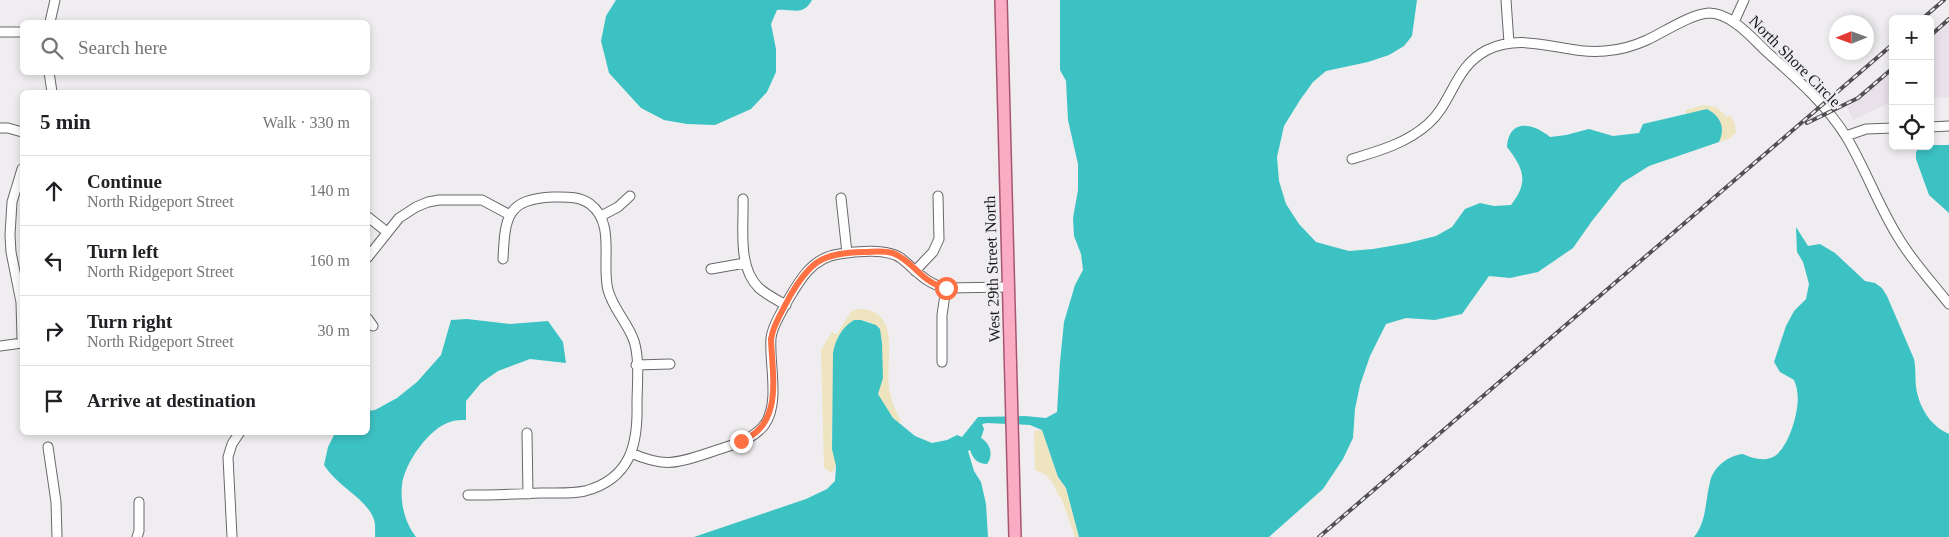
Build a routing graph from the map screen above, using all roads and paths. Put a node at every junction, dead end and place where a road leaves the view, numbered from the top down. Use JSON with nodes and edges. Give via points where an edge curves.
{"nodes":[{"id":1,"x":55,"y":0,"type":"edge"},
{"id":2,"x":1002,"y":0,"type":"edge"},
{"id":3,"x":1506,"y":0,"type":"edge"},
{"id":4,"x":1744,"y":0,"type":"edge"},
{"id":5,"x":50,"y":20,"type":"edge"},
{"id":6,"x":1734,"y":22,"type":"junction"},
{"id":7,"x":0,"y":32,"type":"edge"},
{"id":8,"x":20,"y":32,"type":"edge"},
{"id":9,"x":1509,"y":43,"type":"junction"},
{"id":10,"x":49,"y":75,"type":"edge"},
{"id":11,"x":52,"y":90,"type":"edge"},
{"id":12,"x":1949,"y":126,"type":"edge"},
{"id":13,"x":1934,"y":127,"type":"edge"},
{"id":14,"x":0,"y":128,"type":"edge"},
{"id":15,"x":1889,"y":128,"type":"edge"},
{"id":16,"x":20,"y":132,"type":"edge"},
{"id":17,"x":1846,"y":136,"type":"junction"},
{"id":18,"x":1352,"y":159,"type":"dead end"},
{"id":19,"x":20,"y":176,"type":"edge"},
{"id":20,"x":630,"y":196,"type":"dead end"},
{"id":21,"x":938,"y":196,"type":"dead end"},
{"id":22,"x":841,"y":198,"type":"dead end"},
{"id":23,"x":743,"y":199,"type":"dead end"},
{"id":24,"x":510,"y":215,"type":"junction"},
{"id":25,"x":601,"y":216,"type":"junction"},
{"id":26,"x":370,"y":219,"type":"edge"},
{"id":27,"x":387,"y":232,"type":"junction"},
{"id":28,"x":847,"y":253,"type":"junction"},
{"id":29,"x":370,"y":254,"type":"edge"},
{"id":30,"x":503,"y":259,"type":"dead end"},
{"id":31,"x":745,"y":263,"type":"junction"},
{"id":32,"x":711,"y":269,"type":"dead end"},
{"id":33,"x":915,"y":271,"type":"junction"},
{"id":34,"x":1009,"y":287,"type":"junction"},
{"id":35,"x":946,"y":288,"type":"junction"},
{"id":36,"x":20,"y":297,"type":"edge"},
{"id":37,"x":1949,"y":304,"type":"edge"},
{"id":38,"x":786,"y":305,"type":"junction"},
{"id":39,"x":20,"y":343,"type":"edge"},
{"id":40,"x":0,"y":346,"type":"edge"},
{"id":41,"x":942,"y":362,"type":"dead end"},
{"id":42,"x":670,"y":364,"type":"dead end"},
{"id":43,"x":636,"y":365,"type":"junction"},
{"id":44,"x":526,"y":433,"type":"dead end"},
{"id":45,"x":238,"y":435,"type":"edge"},
{"id":46,"x":48,"y":447,"type":"dead end"},
{"id":47,"x":631,"y":453,"type":"junction"},
{"id":48,"x":528,"y":494,"type":"junction"},
{"id":49,"x":468,"y":495,"type":"dead end"},
{"id":50,"x":139,"y":502,"type":"dead end"},
{"id":51,"x":57,"y":537,"type":"edge"},
{"id":52,"x":137,"y":537,"type":"edge"},
{"id":53,"x":232,"y":537,"type":"edge"},
{"id":54,"x":1015,"y":537,"type":"edge"}],
"edges":[{"from":1,"to":5,"type":"street"},
{"from":2,"to":34,"type":"main road","name":"West 29th Street North"},
{"from":3,"to":9,"type":"street"},
{"from":4,"to":6,"type":"street"},
{"from":6,"to":9,"type":"street","name":"North Shore Circle","via":[[1709,13],[1628,47],[1604,51],[1574,50],[1528,42]]},
{"from":6,"to":17,"type":"street","name":"North Shore Circle","via":[[1797,79]]},
{"from":7,"to":8,"type":"street"},
{"from":9,"to":18,"type":"street","name":"North Shore Circle","via":[[1486,51],[1469,62],[1429,124],[1389,148]]},
{"from":10,"to":11,"type":"street"},
{"from":12,"to":13,"type":"street"},
{"from":14,"to":16,"type":"street"},
{"from":15,"to":17,"type":"street","via":[[1866,128]]},
{"from":17,"to":37,"type":"street","name":"North Shore Circle","via":[[1897,237]]},
{"from":19,"to":36,"type":"street","via":[[12,202],[10,235]]},
{"from":20,"to":25,"type":"street"},
{"from":21,"to":33,"type":"street","via":[[937,246]]},
{"from":22,"to":28,"type":"street"},
{"from":23,"to":31,"type":"street"},
{"from":24,"to":25,"type":"street","via":[[528,200],[567,197],[583,200]]},
{"from":24,"to":27,"type":"street","via":[[482,200],[439,200],[408,211]]},
{"from":24,"to":30,"type":"street","via":[[504,229]]},
{"from":25,"to":43,"type":"street","via":[[608,290],[634,341]]},
{"from":26,"to":27,"type":"street"},
{"from":27,"to":29,"type":"street"},
{"from":28,"to":33,"type":"street","via":[[894,254]]},
{"from":28,"to":38,"type":"street","via":[[828,256],[810,267]]},
{"from":31,"to":32,"type":"street"},
{"from":31,"to":38,"type":"street","via":[[758,287]]},
{"from":33,"to":35,"type":"street","via":[[930,283]]},
{"from":34,"to":35,"type":"street"},
{"from":34,"to":54,"type":"main road","name":"West 29th Street North"},
{"from":35,"to":41,"type":"street"},
{"from":38,"to":47,"type":"street","via":[[775,323],[771,339],[771,411],[759,431],[744,440],[677,463],[651,461]]},
{"from":39,"to":40,"type":"street"},
{"from":42,"to":43,"type":"street"},
{"from":43,"to":47,"type":"street","via":[[638,427]]},
{"from":44,"to":48,"type":"street"},
{"from":45,"to":53,"type":"street","via":[[228,457]]},
{"from":46,"to":51,"type":"street"},
{"from":47,"to":48,"type":"street","via":[[620,470],[596,487],[575,492]]},
{"from":48,"to":49,"type":"street"},
{"from":50,"to":52,"type":"street"}]}
